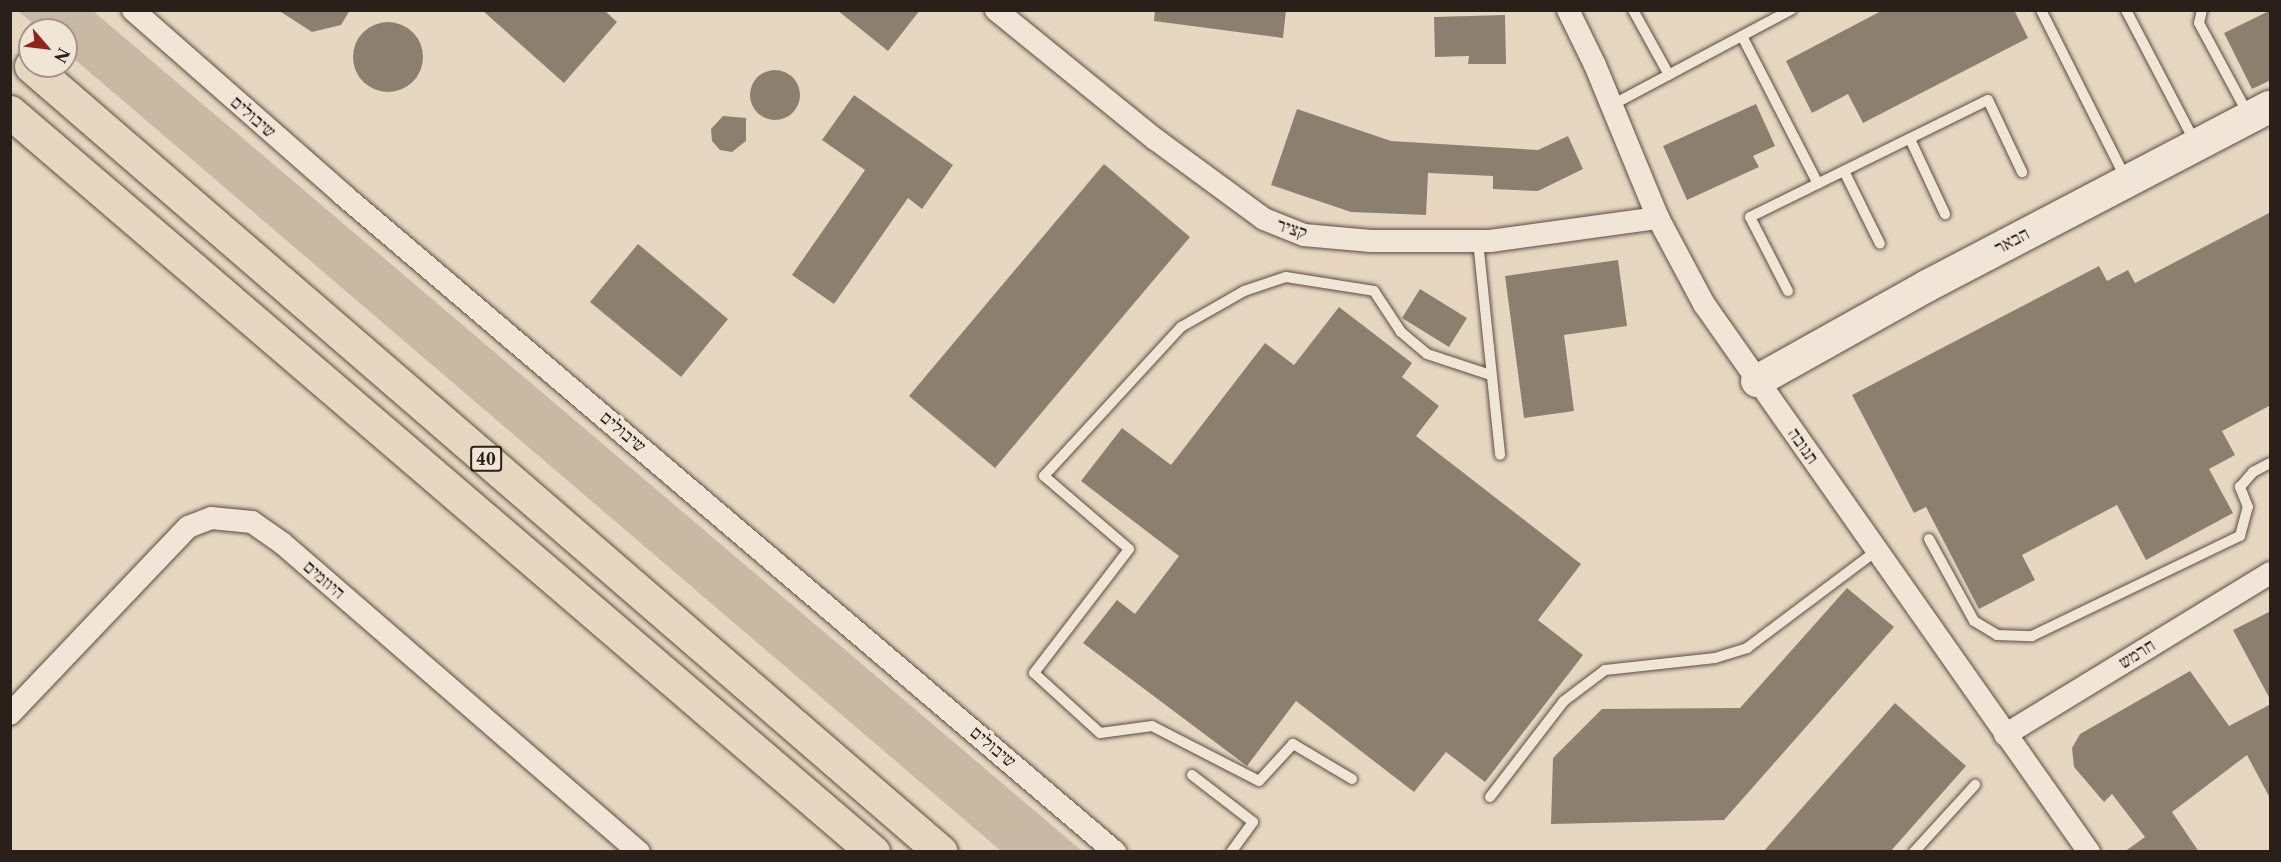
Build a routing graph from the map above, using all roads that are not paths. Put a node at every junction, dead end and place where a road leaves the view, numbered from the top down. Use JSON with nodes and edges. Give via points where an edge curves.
{"nodes":[{"id":1,"x":133,"y":10,"type":"edge"},
{"id":2,"x":996,"y":10,"type":"edge"},
{"id":3,"x":1568,"y":10,"type":"edge"},
{"id":4,"x":1633,"y":10,"type":"edge"},
{"id":5,"x":1791,"y":10,"type":"edge"},
{"id":6,"x":2041,"y":10,"type":"edge"},
{"id":7,"x":2126,"y":10,"type":"edge"},
{"id":8,"x":2202,"y":10,"type":"edge"},
{"id":9,"x":1743,"y":36,"type":"junction"},
{"id":10,"x":1669,"y":75,"type":"junction"},
{"id":11,"x":44,"y":78,"type":"edge"},
{"id":12,"x":1612,"y":105,"type":"junction"},
{"id":13,"x":10,"y":112,"type":"edge"},
{"id":14,"x":2260,"y":112,"type":"edge"},
{"id":15,"x":1910,"y":139,"type":"junction"},
{"id":16,"x":2196,"y":144,"type":"junction"},
{"id":17,"x":1844,"y":171,"type":"junction"},
{"id":18,"x":2022,"y":171,"type":"dead end"},
{"id":19,"x":2127,"y":180,"type":"junction"},
{"id":20,"x":1818,"y":184,"type":"junction"},
{"id":21,"x":1945,"y":214,"type":"dead end"},
{"id":22,"x":1658,"y":218,"type":"junction"},
{"id":23,"x":1478,"y":241,"type":"junction"},
{"id":24,"x":1880,"y":244,"type":"dead end"},
{"id":25,"x":1788,"y":291,"type":"dead end"},
{"id":26,"x":1491,"y":375,"type":"junction"},
{"id":27,"x":1757,"y":381,"type":"junction"},
{"id":28,"x":1500,"y":455,"type":"dead end"},
{"id":29,"x":2271,"y":463,"type":"edge"},
{"id":30,"x":1929,"y":539,"type":"dead end"},
{"id":31,"x":1876,"y":551,"type":"junction"},
{"id":32,"x":2271,"y":573,"type":"edge"},
{"id":33,"x":10,"y":714,"type":"edge"},
{"id":34,"x":2005,"y":735,"type":"junction"},
{"id":35,"x":1192,"y":776,"type":"dead end"},
{"id":36,"x":1352,"y":779,"type":"dead end"},
{"id":37,"x":1975,"y":785,"type":"dead end"},
{"id":38,"x":1490,"y":797,"type":"dead end"},
{"id":39,"x":639,"y":852,"type":"edge"},
{"id":40,"x":873,"y":852,"type":"edge"},
{"id":41,"x":940,"y":852,"type":"edge"},
{"id":42,"x":1115,"y":852,"type":"edge"},
{"id":43,"x":1230,"y":852,"type":"edge"},
{"id":44,"x":1914,"y":852,"type":"edge"},
{"id":45,"x":2089,"y":852,"type":"edge"}],
"edges":[{"from":1,"to":42,"type":"street","name":"שיבולים","via":[[341,193]]},
{"from":2,"to":23,"type":"street","name":"קציר","via":[[1155,139],[1264,219],[1304,236],[1371,241]]},
{"from":3,"to":12,"type":"street","name":"תנובה"},
{"from":4,"to":10,"type":"lane"},
{"from":5,"to":9,"type":"lane"},
{"from":6,"to":19,"type":"lane"},
{"from":7,"to":16,"type":"lane"},
{"from":8,"to":14,"type":"lane","via":[[2199,23]]},
{"from":9,"to":10,"type":"lane"},
{"from":9,"to":20,"type":"lane"},
{"from":10,"to":12,"type":"lane"},
{"from":11,"to":41,"type":"highway","number":"40"},
{"from":12,"to":22,"type":"street","name":"תנובה"},
{"from":13,"to":40,"type":"highway","number":"40"},
{"from":14,"to":16,"type":"street","name":"הבאר"},
{"from":15,"to":17,"type":"lane"},
{"from":15,"to":18,"type":"lane","via":[[1988,100]]},
{"from":15,"to":21,"type":"lane"},
{"from":16,"to":19,"type":"street","name":"הבאר"},
{"from":17,"to":20,"type":"lane"},
{"from":17,"to":24,"type":"lane"},
{"from":19,"to":27,"type":"street","name":"הבאר"},
{"from":20,"to":25,"type":"lane","via":[[1750,217]]},
{"from":22,"to":23,"type":"street","name":"קציר"},
{"from":22,"to":27,"type":"street","name":"תנובה","via":[[1704,304]]},
{"from":23,"to":26,"type":"lane"},
{"from":26,"to":28,"type":"lane"},
{"from":26,"to":36,"type":"lane","via":[[1426,354],[1401,332],[1374,291],[1286,278],[1244,291],[1181,327],[1044,476],[1129,549],[1034,673],[1100,733],[1152,726],[1259,781],[1293,744]]},
{"from":27,"to":31,"type":"street","name":"תנובה"},
{"from":29,"to":30,"type":"lane","via":[[2253,472],[2240,487],[2248,507],[2240,536],[2032,636],[1997,635],[1974,621]]},
{"from":31,"to":34,"type":"street","name":"תנובה"},
{"from":31,"to":38,"type":"lane","via":[[1747,648],[1715,658],[1605,670],[1564,701]]},
{"from":32,"to":34,"type":"street","name":"חרמש"},
{"from":33,"to":39,"type":"street","name":"היוזמים","via":[[189,527],[211,518],[252,522],[282,543]]},
{"from":34,"to":45,"type":"street","name":"תנובה"},
{"from":35,"to":43,"type":"lane","via":[[1253,822]]},
{"from":37,"to":44,"type":"lane"}]}
